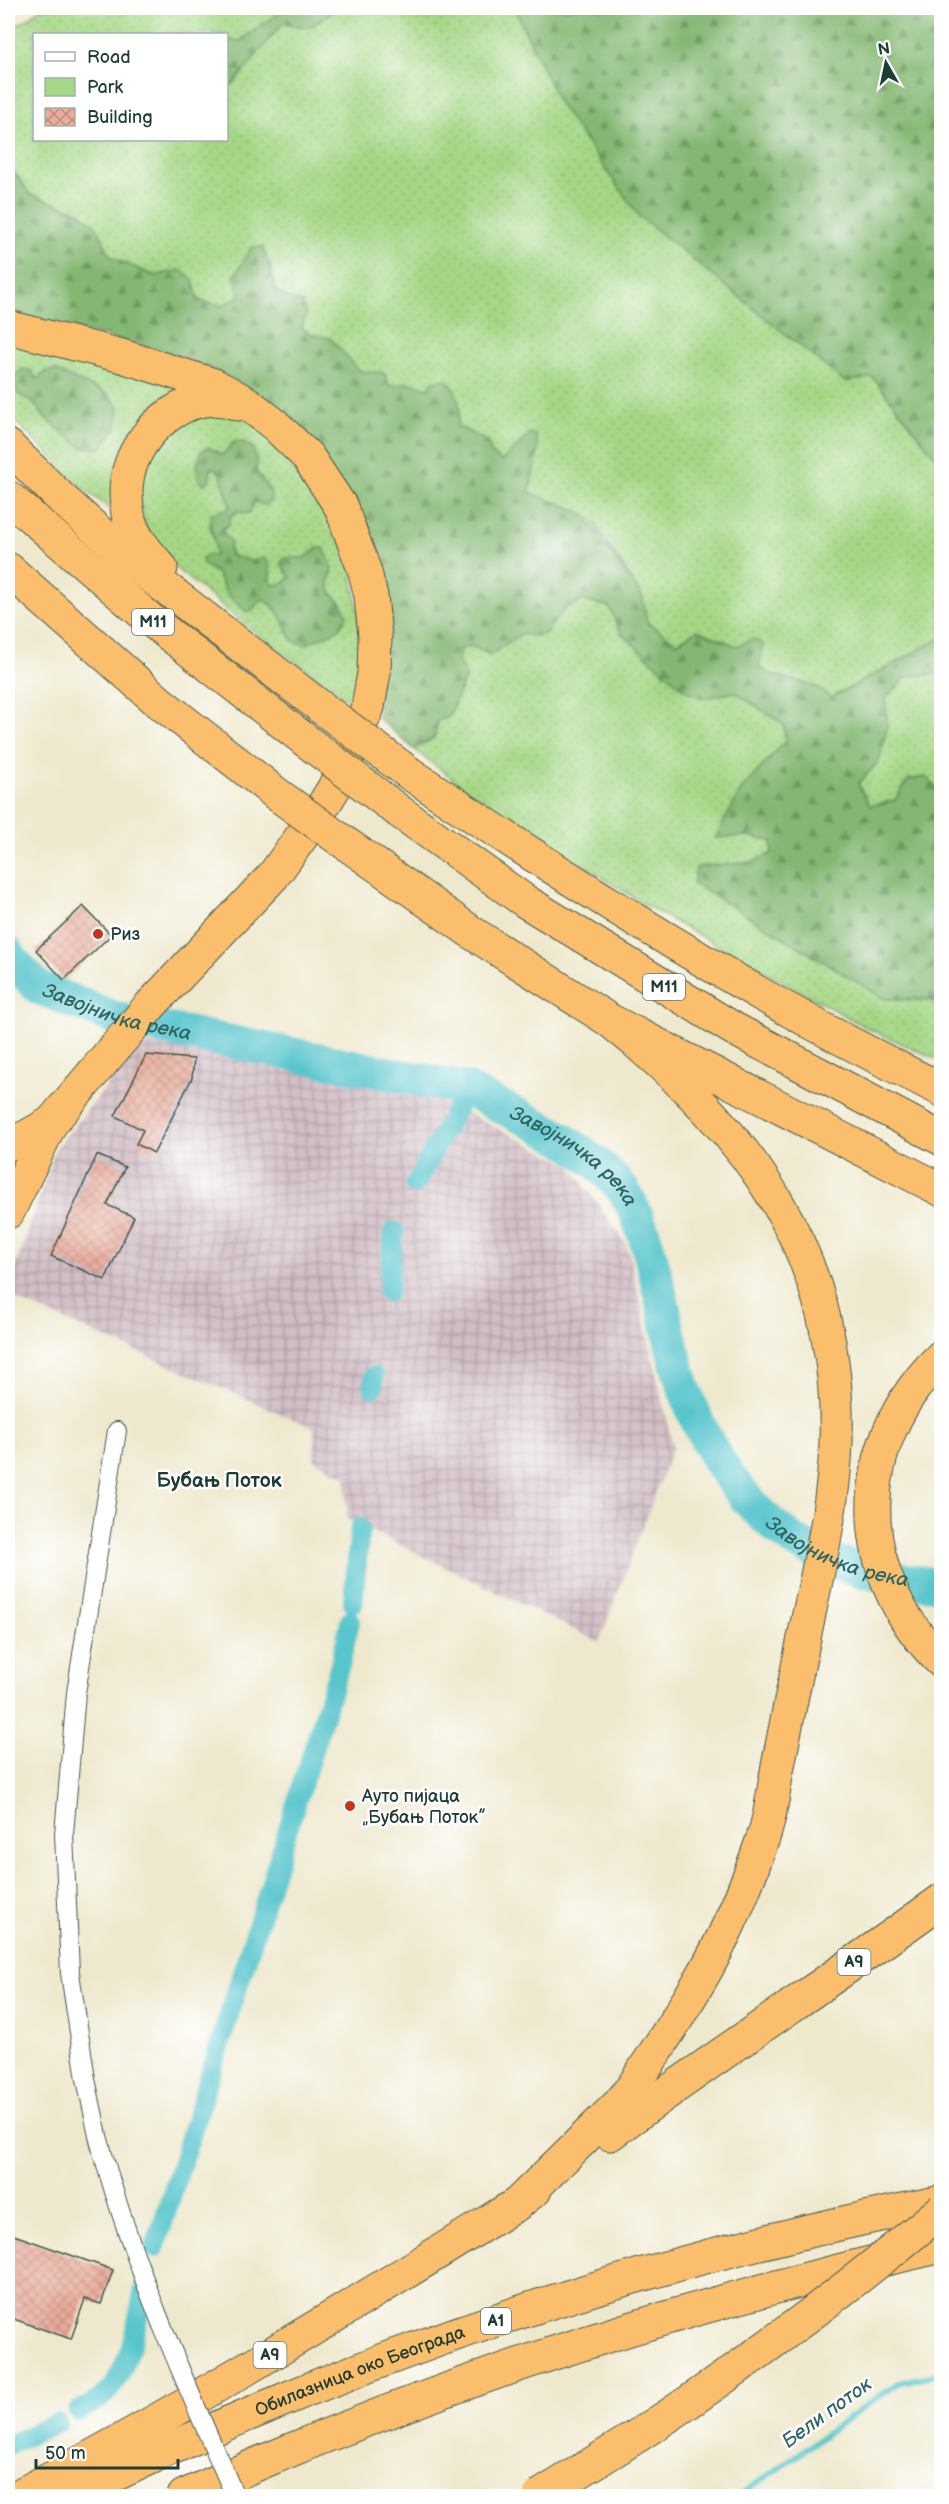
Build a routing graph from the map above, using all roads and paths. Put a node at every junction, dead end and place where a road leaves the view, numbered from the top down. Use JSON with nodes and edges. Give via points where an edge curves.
{"nodes":[{"id":1,"x":8,"y":327,"type":"edge"},
{"id":2,"x":264,"y":416,"type":"junction"},
{"id":3,"x":8,"y":446,"type":"edge"},
{"id":4,"x":8,"y":497,"type":"edge"},
{"id":5,"x":8,"y":569,"type":"edge"},
{"id":6,"x":205,"y":620,"type":"junction"},
{"id":7,"x":609,"y":1020,"type":"junction"},
{"id":8,"x":941,"y":1090,"type":"edge"},
{"id":9,"x":51,"y":1123,"type":"junction"},
{"id":10,"x":942,"y":1139,"type":"edge"},
{"id":11,"x":8,"y":1144,"type":"edge"},
{"id":12,"x":942,"y":1190,"type":"edge"},
{"id":13,"x":8,"y":1212,"type":"edge"},
{"id":14,"x":942,"y":1356,"type":"edge"},
{"id":15,"x":117,"y":1431,"type":"dead end"},
{"id":16,"x":942,"y":1662,"type":"edge"},
{"id":17,"x":942,"y":1900,"type":"edge"},
{"id":18,"x":942,"y":2202,"type":"edge"},
{"id":19,"x":517,"y":2204,"type":"junction"},
{"id":20,"x":942,"y":2210,"type":"edge"},
{"id":21,"x":942,"y":2246,"type":"edge"},
{"id":22,"x":18,"y":2496,"type":"edge"},
{"id":23,"x":70,"y":2496,"type":"edge"},
{"id":24,"x":183,"y":2496,"type":"edge"},
{"id":25,"x":235,"y":2496,"type":"edge"},
{"id":26,"x":540,"y":2496,"type":"edge"}],
"edges":[{"from":1,"to":2,"type":"highway","via":[[214,385]]},
{"from":2,"to":6,"type":"highway","via":[[222,400],[193,402],[172,412],[152,431],[130,467],[126,488],[133,529],[147,553]]},
{"from":2,"to":9,"type":"highway","via":[[308,457],[331,490],[351,530],[371,596],[375,636],[373,691],[334,788],[318,814],[252,900],[149,1007]]},
{"from":3,"to":6,"type":"highway","number":"M11","via":[[136,565]]},
{"from":4,"to":10,"type":"highway","number":"M11","bridge":true,"via":[[152,621],[304,740],[525,901],[734,1029]]},
{"from":5,"to":7,"type":"highway","bridge":true,"via":[[158,701],[278,795],[474,934]]},
{"from":6,"to":8,"type":"highway","number":"M11","bridge":true,"via":[[409,773],[535,857],[799,1016]]},
{"from":7,"to":12,"type":"highway"},
{"from":7,"to":19,"type":"highway","via":[[655,1057],[717,1120],[777,1199],[794,1231],[820,1300],[833,1371],[836,1444],[814,1587],[765,1832],[732,1919],[700,1981],[620,2104]]},
{"from":9,"to":11,"type":"highway"},
{"from":9,"to":13,"type":"highway"},
{"from":14,"to":16,"type":"highway","via":[[904,1402],[885,1443],[874,1485],[874,1531],[887,1580],[913,1630]]},
{"from":15,"to":25,"type":"street","bridge":true,"via":[[76,1692],[64,1834],[70,1973],[98,2136],[129,2239],[166,2340]]},
{"from":17,"to":19,"type":"highway","number":"A9","via":[[670,2090]]},
{"from":18,"to":23,"type":"highway","name":"Обилазница око Београда","number":"A1","via":[[736,2250],[485,2325],[283,2400]]},
{"from":19,"to":22,"type":"highway","number":"A9","via":[[260,2361]]},
{"from":20,"to":26,"type":"highway","bridge":true,"via":[[734,2370]]},
{"from":21,"to":24,"type":"highway","via":[[585,2343],[360,2423]]}]}
